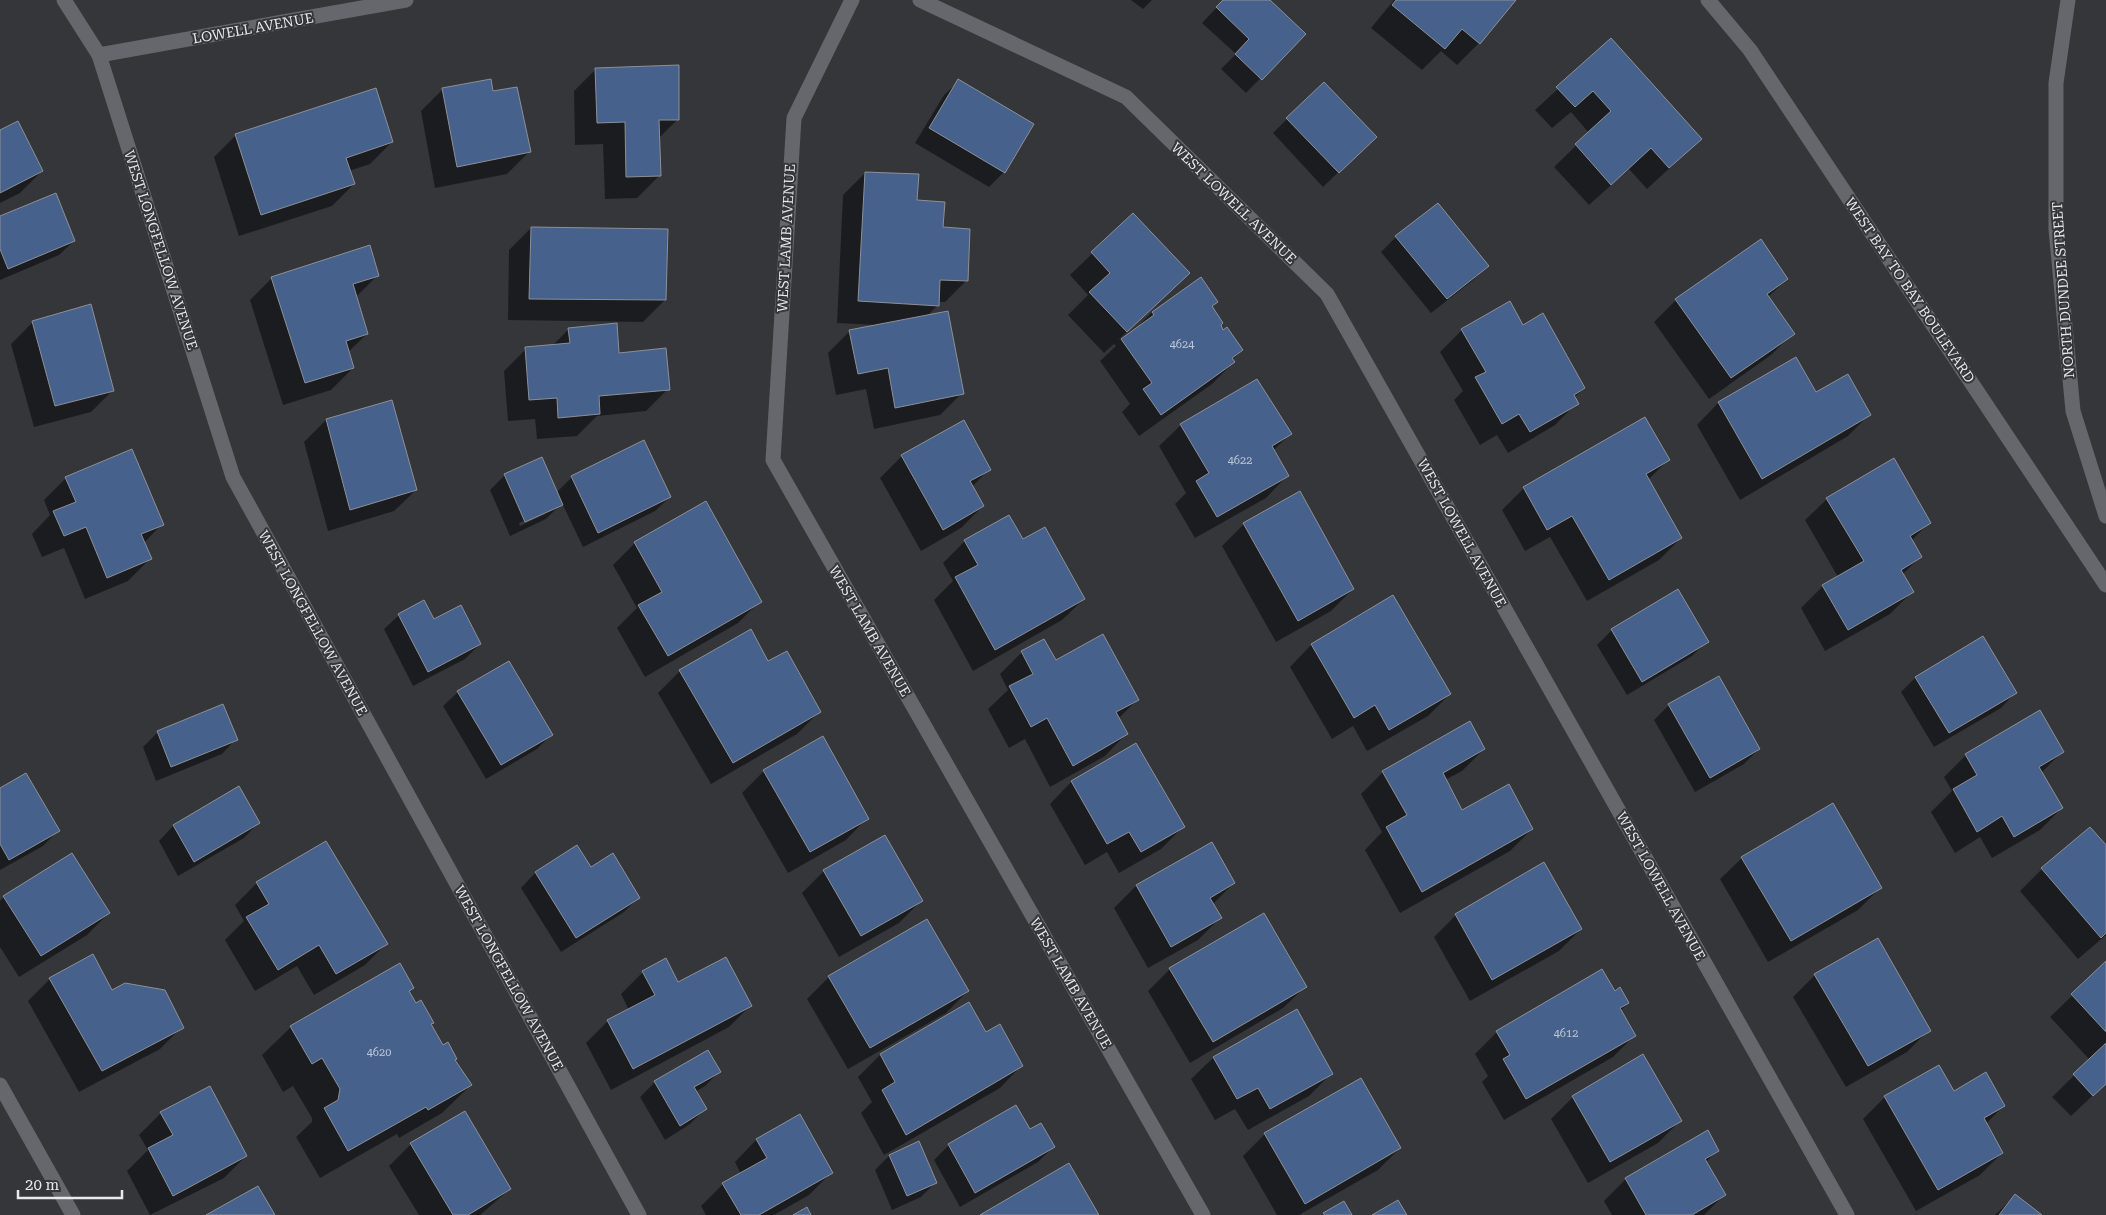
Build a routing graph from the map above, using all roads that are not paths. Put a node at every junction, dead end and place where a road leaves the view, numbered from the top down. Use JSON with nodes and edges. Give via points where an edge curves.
{"nodes":[{"id":1,"x":64,"y":0,"type":"edge"},
{"id":2,"x":406,"y":0,"type":"edge"},
{"id":3,"x":852,"y":0,"type":"edge"},
{"id":4,"x":920,"y":0,"type":"edge"},
{"id":5,"x":1708,"y":0,"type":"edge"},
{"id":6,"x":2068,"y":0,"type":"edge"},
{"id":7,"x":99,"y":55,"type":"junction"},
{"id":8,"x":2106,"y":516,"type":"edge"},
{"id":9,"x":2106,"y":584,"type":"edge"},
{"id":10,"x":0,"y":1085,"type":"edge"},
{"id":11,"x":73,"y":1215,"type":"edge"},
{"id":12,"x":639,"y":1215,"type":"edge"},
{"id":13,"x":1204,"y":1215,"type":"edge"},
{"id":14,"x":1848,"y":1215,"type":"edge"}],
"edges":[{"from":1,"to":7,"type":"street","name":"WEST LONGFELLOW AVENUE"},
{"from":2,"to":7,"type":"street","name":"LOWELL AVENUE"},
{"from":3,"to":13,"type":"street","name":"WEST LAMB AVENUE","via":[[794,118],[773,460]]},
{"from":4,"to":14,"type":"street","name":"WEST LOWELL AVENUE","via":[[1126,97],[1327,294]]},
{"from":5,"to":9,"type":"street","name":"WEST BAY TO BAY BOULEVARD","via":[[1750,50]]},
{"from":6,"to":8,"type":"street","name":"NORTH DUNDEE STREET","via":[[2056,82],[2056,229],[2073,411]]},
{"from":7,"to":12,"type":"street","name":"WEST LONGFELLOW AVENUE","via":[[233,477]]},
{"from":10,"to":11,"type":"street"}]}
